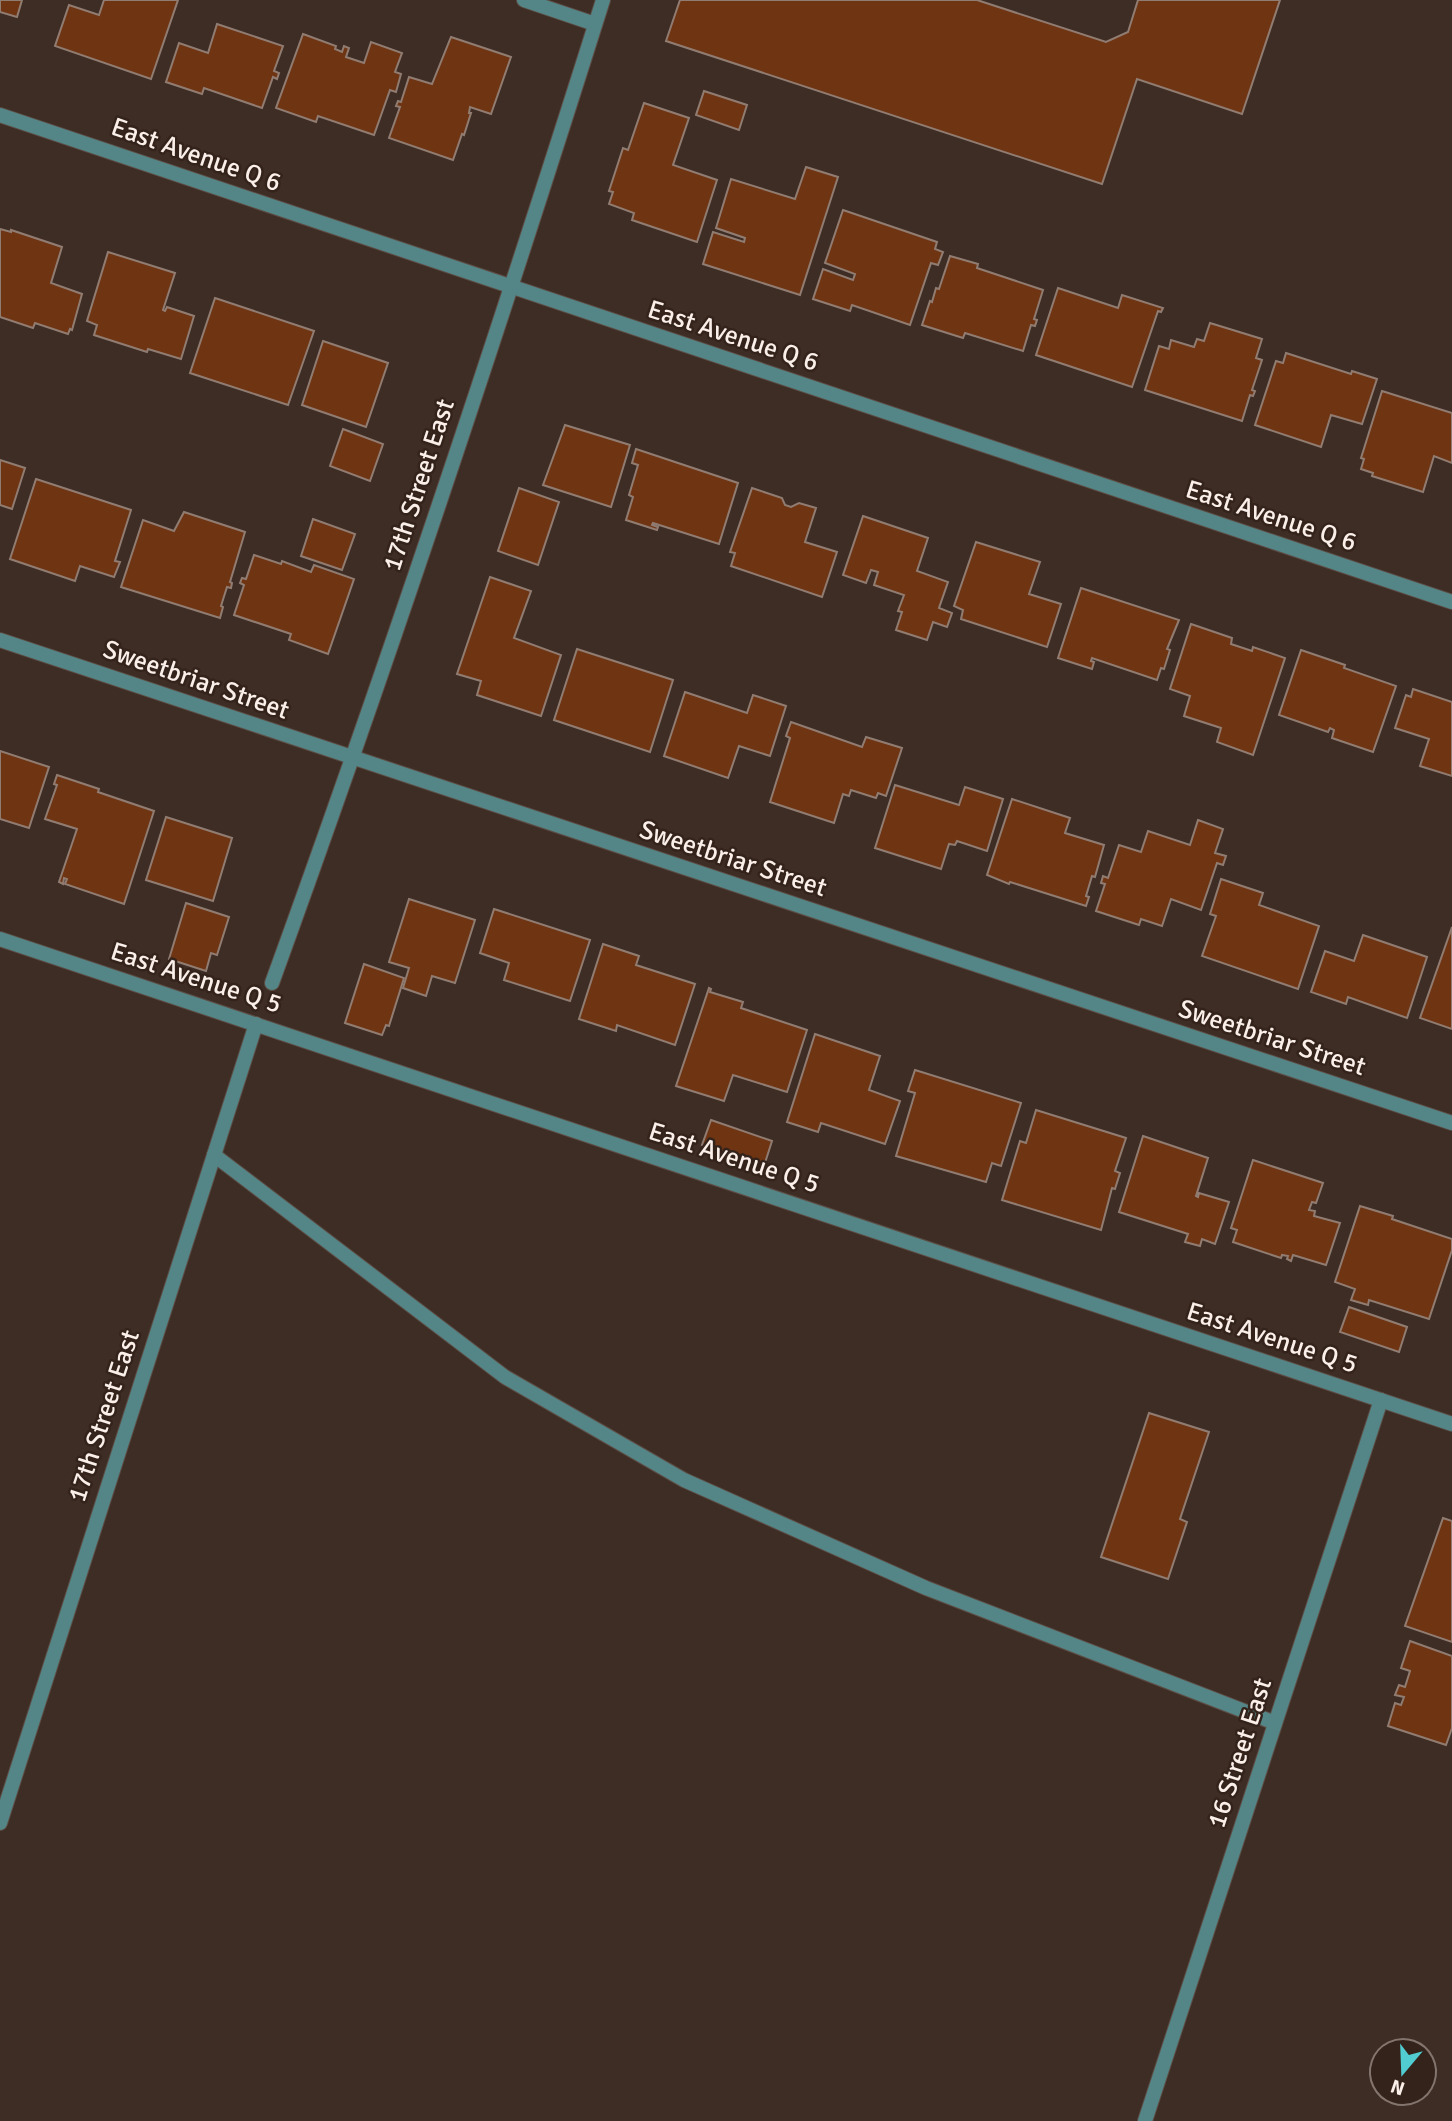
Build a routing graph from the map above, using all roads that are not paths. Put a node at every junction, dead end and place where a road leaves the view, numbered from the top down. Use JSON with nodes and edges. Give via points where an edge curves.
{"nodes":[{"id":1,"x":524,"y":0,"type":"edge"},
{"id":2,"x":603,"y":0,"type":"edge"},
{"id":3,"x":595,"y":24,"type":"junction"},
{"id":4,"x":0,"y":115,"type":"edge"},
{"id":5,"x":510,"y":288,"type":"junction"},
{"id":6,"x":1452,"y":602,"type":"edge"},
{"id":7,"x":0,"y":640,"type":"edge"},
{"id":8,"x":354,"y":759,"type":"junction"},
{"id":9,"x":0,"y":939,"type":"edge"},
{"id":10,"x":272,"y":983,"type":"dead end"},
{"id":11,"x":256,"y":1024,"type":"junction"},
{"id":12,"x":1452,"y":1123,"type":"edge"},
{"id":13,"x":214,"y":1155,"type":"junction"},
{"id":14,"x":1381,"y":1400,"type":"junction"},
{"id":15,"x":1452,"y":1424,"type":"edge"},
{"id":16,"x":1275,"y":1723,"type":"junction"},
{"id":17,"x":0,"y":1823,"type":"edge"},
{"id":18,"x":1145,"y":2121,"type":"edge"}],
"edges":[{"from":1,"to":3,"type":"street"},
{"from":2,"to":3,"type":"street","name":"17th Street East"},
{"from":3,"to":5,"type":"street","name":"17th Street East"},
{"from":4,"to":5,"type":"street","name":"East Avenue Q 6"},
{"from":5,"to":6,"type":"street","name":"East Avenue Q 6"},
{"from":5,"to":8,"type":"street","name":"17th Street East"},
{"from":7,"to":8,"type":"street","name":"Sweetbriar Street"},
{"from":8,"to":10,"type":"street","name":"17th Street East"},
{"from":8,"to":12,"type":"street","name":"Sweetbriar Street"},
{"from":9,"to":11,"type":"street","name":"East Avenue Q 5"},
{"from":11,"to":13,"type":"street","name":"17th Street East"},
{"from":11,"to":14,"type":"street","name":"East Avenue Q 5"},
{"from":13,"to":16,"type":"street","via":[[505,1377],[684,1480],[926,1588]]},
{"from":13,"to":17,"type":"street","name":"17th Street East"},
{"from":14,"to":15,"type":"street","name":"East Avenue Q 5"},
{"from":14,"to":16,"type":"street","name":"16 Street East"},
{"from":16,"to":18,"type":"street","name":"16 Street East"}]}
